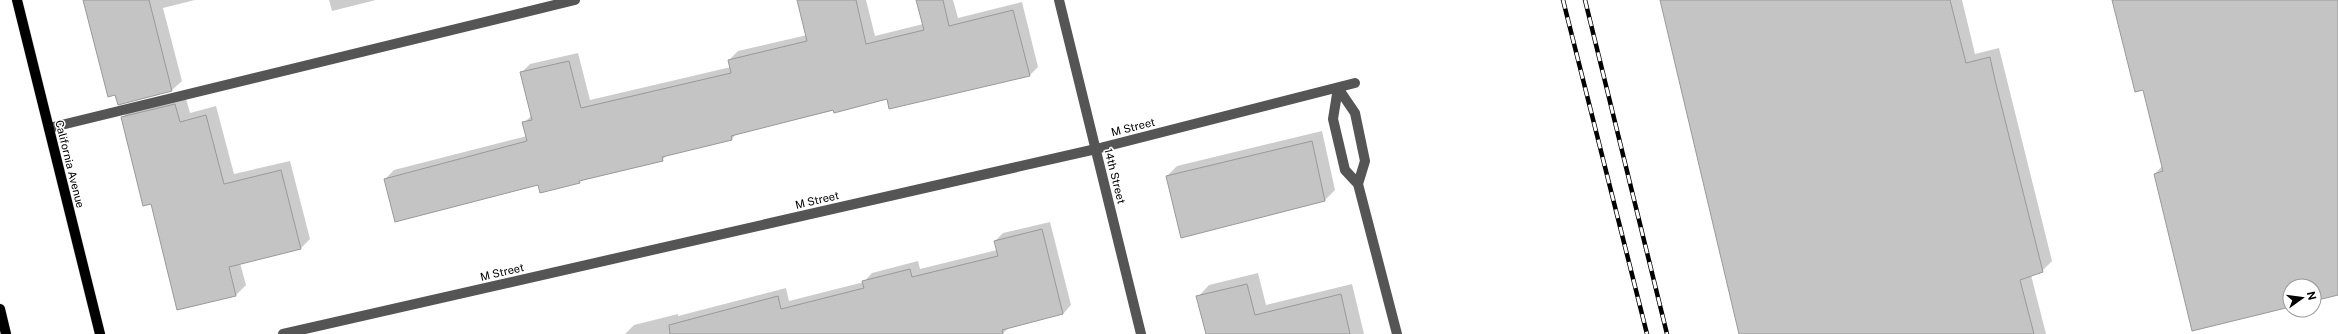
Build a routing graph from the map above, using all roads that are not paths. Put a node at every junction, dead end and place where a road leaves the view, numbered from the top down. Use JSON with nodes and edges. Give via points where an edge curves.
{"nodes":[{"id":1,"x":17,"y":0,"type":"edge"},
{"id":2,"x":576,"y":0,"type":"edge"},
{"id":3,"x":1059,"y":0,"type":"edge"},
{"id":4,"x":1356,"y":83,"type":"dead end"},
{"id":5,"x":1338,"y":88,"type":"junction"},
{"id":6,"x":49,"y":128,"type":"junction"},
{"id":7,"x":1096,"y":149,"type":"junction"},
{"id":8,"x":1358,"y":184,"type":"junction"},
{"id":9,"x":0,"y":309,"type":"edge"},
{"id":10,"x":6,"y":334,"type":"edge"},
{"id":11,"x":100,"y":334,"type":"edge"},
{"id":12,"x":283,"y":334,"type":"edge"},
{"id":13,"x":1141,"y":334,"type":"edge"},
{"id":14,"x":1397,"y":334,"type":"edge"}],
"edges":[{"from":1,"to":6,"type":"main road","name":"California Avenue"},
{"from":2,"to":6,"type":"street"},
{"from":3,"to":7,"type":"street","name":"14th Street"},
{"from":4,"to":5,"type":"street","name":"M Street"},
{"from":5,"to":7,"type":"street","name":"M Street"},
{"from":5,"to":8,"type":"street","via":[[1333,119],[1345,170]]},
{"from":5,"to":8,"type":"street","via":[[1355,113],[1365,161]]},
{"from":6,"to":11,"type":"main road","name":"California Avenue"},
{"from":7,"to":12,"type":"street","name":"M Street"},
{"from":7,"to":13,"type":"street","name":"14th Street"},
{"from":8,"to":14,"type":"street"},
{"from":9,"to":10,"type":"main road"}]}
